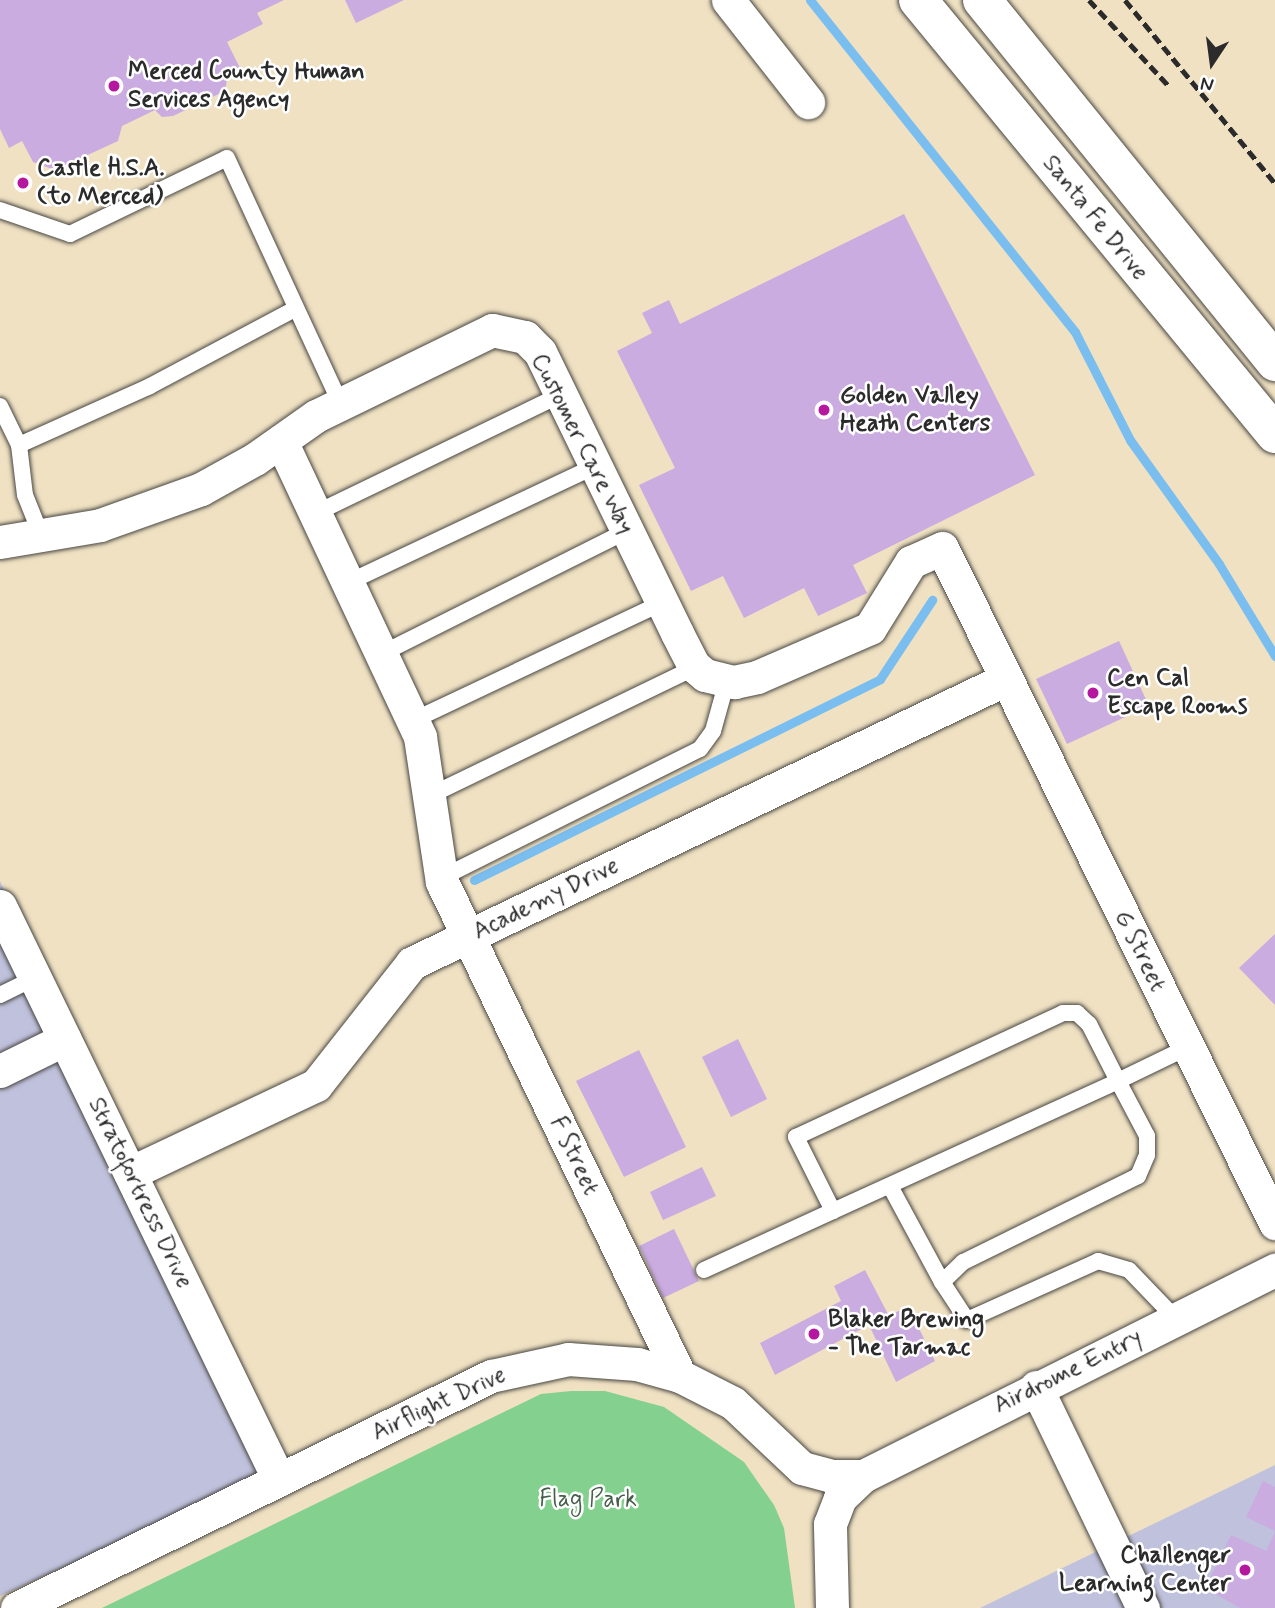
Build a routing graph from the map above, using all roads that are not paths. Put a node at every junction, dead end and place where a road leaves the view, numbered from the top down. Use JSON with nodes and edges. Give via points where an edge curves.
{"nodes":[{"id":1,"x":728,"y":0,"type":"edge"},
{"id":2,"x":918,"y":0,"type":"edge"},
{"id":3,"x":982,"y":0,"type":"edge"},
{"id":4,"x":808,"y":102,"type":"dead end"},
{"id":5,"x":0,"y":210,"type":"edge"},
{"id":6,"x":295,"y":309,"type":"junction"},
{"id":7,"x":1275,"y":362,"type":"edge"},
{"id":8,"x":561,"y":395,"type":"junction"},
{"id":9,"x":341,"y":405,"type":"junction"},
{"id":10,"x":0,"y":406,"type":"edge"},
{"id":11,"x":1275,"y":434,"type":"edge"},
{"id":12,"x":281,"y":441,"type":"junction"},
{"id":13,"x":19,"y":444,"type":"junction"},
{"id":14,"x":596,"y":466,"type":"junction"},
{"id":15,"x":316,"y":513,"type":"junction"},
{"id":16,"x":627,"y":531,"type":"junction"},
{"id":17,"x":41,"y":536,"type":"junction"},
{"id":18,"x":0,"y":542,"type":"edge"},
{"id":19,"x":349,"y":582,"type":"junction"},
{"id":20,"x":662,"y":603,"type":"junction"},
{"id":21,"x":383,"y":653,"type":"junction"},
{"id":22,"x":696,"y":667,"type":"junction"},
{"id":23,"x":1006,"y":678,"type":"junction"},
{"id":24,"x":727,"y":681,"type":"junction"},
{"id":25,"x":414,"y":720,"type":"junction"},
{"id":26,"x":429,"y":796,"type":"junction"},
{"id":27,"x":441,"y":878,"type":"junction"},
{"id":28,"x":0,"y":906,"type":"edge"},
{"id":29,"x":468,"y":936,"type":"junction"},
{"id":30,"x":35,"y":978,"type":"junction"},
{"id":31,"x":0,"y":995,"type":"edge"},
{"id":32,"x":65,"y":1039,"type":"junction"},
{"id":33,"x":1188,"y":1047,"type":"junction"},
{"id":34,"x":0,"y":1071,"type":"edge"},
{"id":35,"x":1118,"y":1081,"type":"junction"},
{"id":36,"x":130,"y":1173,"type":"junction"},
{"id":37,"x":890,"y":1186,"type":"junction"},
{"id":38,"x":833,"y":1211,"type":"junction"},
{"id":39,"x":1275,"y":1223,"type":"edge"},
{"id":40,"x":704,"y":1270,"type":"dead end"},
{"id":41,"x":1275,"y":1270,"type":"edge"},
{"id":42,"x":943,"y":1282,"type":"junction"},
{"id":43,"x":1175,"y":1319,"type":"junction"},
{"id":44,"x":680,"y":1376,"type":"junction"},
{"id":45,"x":1035,"y":1387,"type":"junction"},
{"id":46,"x":863,"y":1476,"type":"junction"},
{"id":47,"x":279,"y":1480,"type":"junction"},
{"id":48,"x":17,"y":1608,"type":"edge"},
{"id":49,"x":832,"y":1608,"type":"edge"},
{"id":50,"x":1143,"y":1608,"type":"edge"}],
"edges":[{"from":1,"to":4,"type":"street"},
{"from":2,"to":11,"type":"main road","name":"Santa Fe Drive"},
{"from":3,"to":7,"type":"main road","name":"Santa Fe Drive"},
{"from":5,"to":6,"type":"lane","via":[[70,234],[227,158]]},
{"from":6,"to":9,"type":"lane"},
{"from":6,"to":13,"type":"lane","via":[[150,386]]},
{"from":8,"to":9,"type":"street","name":"Customer Care Way","via":[[540,352],[525,337],[492,330]]},
{"from":8,"to":14,"type":"street","name":"Customer Care Way"},
{"from":8,"to":15,"type":"lane"},
{"from":9,"to":12,"type":"street","name":"Customer Care Way"},
{"from":10,"to":13,"type":"lane"},
{"from":12,"to":15,"type":"street","name":"F Street"},
{"from":12,"to":17,"type":"street","name":"Customer Care Way","via":[[223,478],[176,499],[100,525]]},
{"from":13,"to":17,"type":"lane","via":[[25,495]]},
{"from":14,"to":16,"type":"street","name":"Customer Care Way"},
{"from":14,"to":19,"type":"lane"},
{"from":15,"to":19,"type":"street","name":"F Street"},
{"from":16,"to":20,"type":"street","name":"Customer Care Way"},
{"from":16,"to":21,"type":"lane"},
{"from":17,"to":18,"type":"street","name":"Customer Care Way"},
{"from":19,"to":21,"type":"street","name":"F Street"},
{"from":20,"to":22,"type":"street","name":"Customer Care Way"},
{"from":20,"to":25,"type":"lane"},
{"from":21,"to":25,"type":"street","name":"F Street"},
{"from":22,"to":24,"type":"street"},
{"from":22,"to":26,"type":"lane"},
{"from":23,"to":24,"type":"street","via":[[942,548],[911,562],[870,628],[757,677]]},
{"from":23,"to":29,"type":"street","name":"Academy Drive"},
{"from":23,"to":33,"type":"street","name":"G Street"},
{"from":24,"to":27,"type":"lane","via":[[713,731],[700,749]]},
{"from":25,"to":26,"type":"street","name":"F Street"},
{"from":26,"to":27,"type":"street","name":"F Street"},
{"from":27,"to":29,"type":"street","name":"F Street"},
{"from":28,"to":30,"type":"street","name":"Stratofortress Drive"},
{"from":29,"to":36,"type":"street","name":"Academy Drive","via":[[412,963],[316,1085]]},
{"from":29,"to":44,"type":"street","name":"F Street"},
{"from":30,"to":31,"type":"lane"},
{"from":30,"to":32,"type":"street","name":"Stratofortress Drive"},
{"from":32,"to":34,"type":"street"},
{"from":32,"to":36,"type":"street","name":"Stratofortress Drive"},
{"from":33,"to":35,"type":"lane"},
{"from":33,"to":39,"type":"street","name":"G Street"},
{"from":35,"to":37,"type":"lane"},
{"from":35,"to":38,"type":"lane","via":[[1089,1024],[1077,1013],[1063,1013],[796,1137]]},
{"from":35,"to":42,"type":"lane","via":[[1147,1136],[1145,1164],[1138,1176],[963,1262]]},
{"from":36,"to":47,"type":"street","name":"Stratofortress Drive"},
{"from":37,"to":38,"type":"lane"},
{"from":37,"to":42,"type":"lane"},
{"from":38,"to":40,"type":"lane"},
{"from":41,"to":43,"type":"street","name":"Airdrome Entry"},
{"from":42,"to":43,"type":"lane","via":[[967,1320],[1098,1261],[1129,1270]]},
{"from":43,"to":45,"type":"street","name":"Airdrome Entry"},
{"from":44,"to":46,"type":"street","name":"Airflight Drive","via":[[733,1403],[802,1468],[831,1476]]},
{"from":44,"to":47,"type":"street","name":"Airflight Drive","via":[[600,1360],[529,1365],[491,1376]]},
{"from":45,"to":46,"type":"street","name":"Airdrome Entry"},
{"from":45,"to":50,"type":"street"},
{"from":46,"to":49,"type":"street","via":[[840,1498],[830,1524]]},
{"from":47,"to":48,"type":"street","name":"Airflight Drive"}]}
